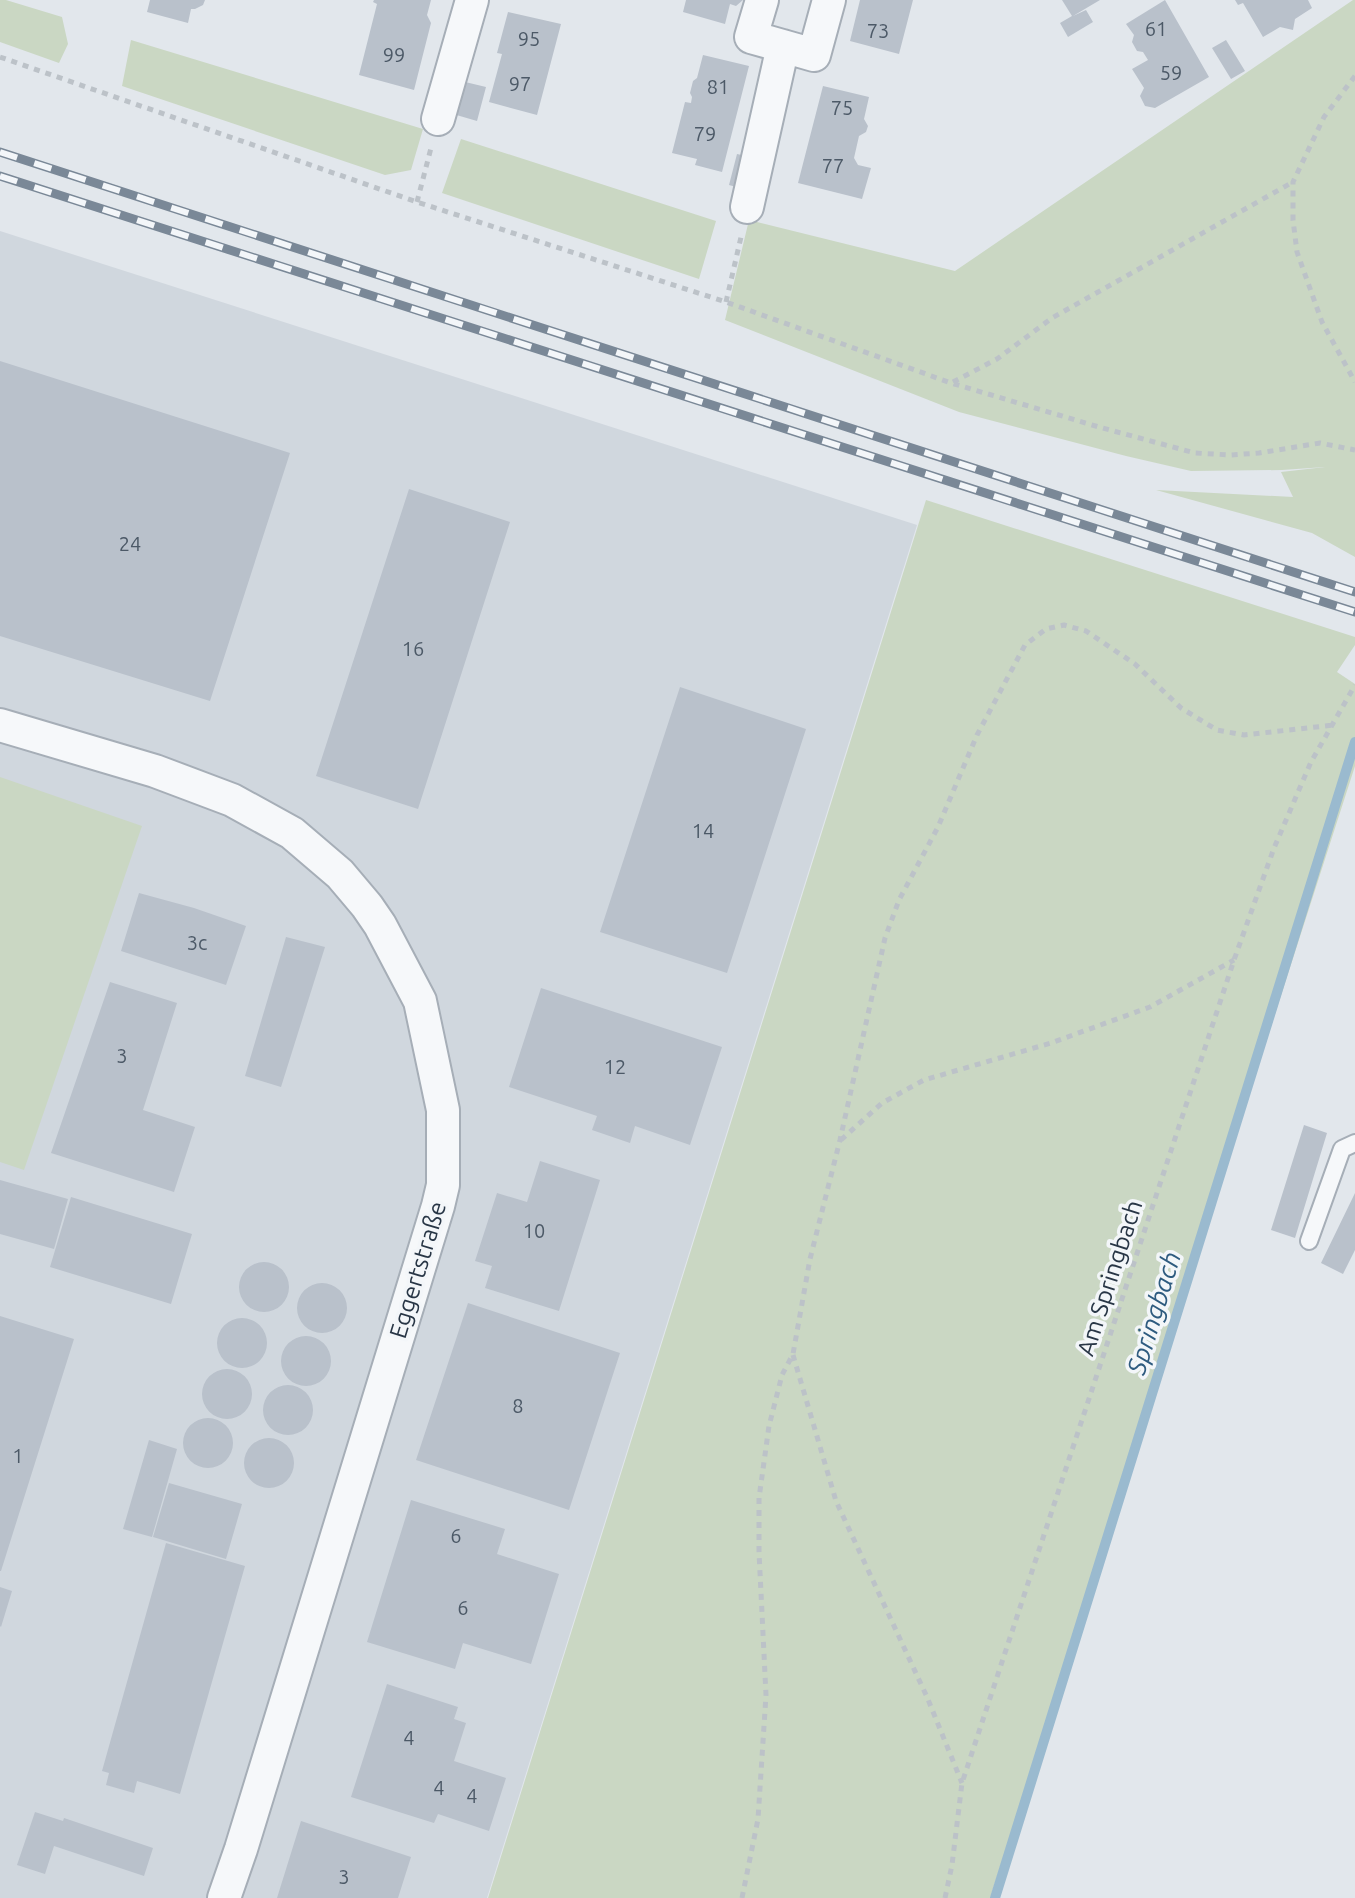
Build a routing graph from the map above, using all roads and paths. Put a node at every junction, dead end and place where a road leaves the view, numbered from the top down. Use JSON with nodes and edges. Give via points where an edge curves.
{"nodes":[{"id":1,"x":472,"y":0,"type":"edge"},
{"id":2,"x":762,"y":0,"type":"edge"},
{"id":3,"x":829,"y":0,"type":"edge"},
{"id":4,"x":783,"y":46,"type":"junction"},
{"id":5,"x":0,"y":57,"type":"edge"},
{"id":6,"x":1355,"y":76,"type":"edge"},
{"id":7,"x":438,"y":119,"type":"joint"},
{"id":8,"x":1293,"y":182,"type":"junction"},
{"id":9,"x":417,"y":202,"type":"junction"},
{"id":10,"x":747,"y":207,"type":"joint"},
{"id":11,"x":726,"y":302,"type":"junction"},
{"id":12,"x":1355,"y":382,"type":"edge"},
{"id":13,"x":951,"y":383,"type":"junction"},
{"id":14,"x":1355,"y":450,"type":"edge"},
{"id":15,"x":1355,"y":685,"type":"edge"},
{"id":16,"x":0,"y":725,"type":"edge"},
{"id":17,"x":1334,"y":725,"type":"junction"},
{"id":18,"x":1234,"y":960,"type":"junction"},
{"id":19,"x":840,"y":1140,"type":"junction"},
{"id":20,"x":1355,"y":1143,"type":"edge"},
{"id":21,"x":1309,"y":1241,"type":"dead end"},
{"id":22,"x":793,"y":1354,"type":"junction"},
{"id":23,"x":962,"y":1783,"type":"junction"},
{"id":24,"x":224,"y":1898,"type":"edge"},
{"id":25,"x":742,"y":1898,"type":"edge"},
{"id":26,"x":945,"y":1898,"type":"edge"}],
"edges":[{"from":1,"to":7,"type":"street"},
{"from":2,"to":4,"type":"street","via":[[751,37]]},
{"from":3,"to":4,"type":"street","via":[[814,55]]},
{"from":4,"to":10,"type":"street"},
{"from":5,"to":9,"type":"path"},
{"from":6,"to":8,"type":"path","via":[[1324,117]]},
{"from":7,"to":9,"type":"path"},
{"from":8,"to":12,"type":"path","via":[[1297,252],[1322,322]]},
{"from":8,"to":13,"type":"path","via":[[1052,318],[997,359]]},
{"from":9,"to":11,"type":"path"},
{"from":10,"to":11,"type":"path"},
{"from":11,"to":13,"type":"path"},
{"from":13,"to":14,"type":"path","via":[[1195,453],[1259,453],[1320,443]]},
{"from":15,"to":17,"type":"path","name":"Am Springbach"},
{"from":16,"to":24,"type":"street","name":"Eggertstraße","via":[[232,800],[292,833],[340,874],[380,925],[420,1001],[443,1110],[438,1206]]},
{"from":17,"to":18,"type":"path","name":"Am Springbach","via":[[1311,762],[1274,848]]},
{"from":17,"to":19,"type":"path","via":[[1244,735],[1217,730],[1181,708],[1135,664],[1086,631],[1064,625],[1046,629],[1025,645],[899,900],[885,938]]},
{"from":18,"to":19,"type":"path","via":[[1150,1007],[924,1080],[882,1103]]},
{"from":18,"to":23,"type":"path","name":"Am Springbach"},
{"from":19,"to":22,"type":"path"},
{"from":20,"to":21,"type":"lane","via":[[1342,1149]]},
{"from":22,"to":23,"type":"path","via":[[836,1501]]},
{"from":22,"to":25,"type":"path","via":[[769,1426],[759,1498],[766,1695],[758,1819]]},
{"from":23,"to":26,"type":"path","name":"Am Springbach"}]}
